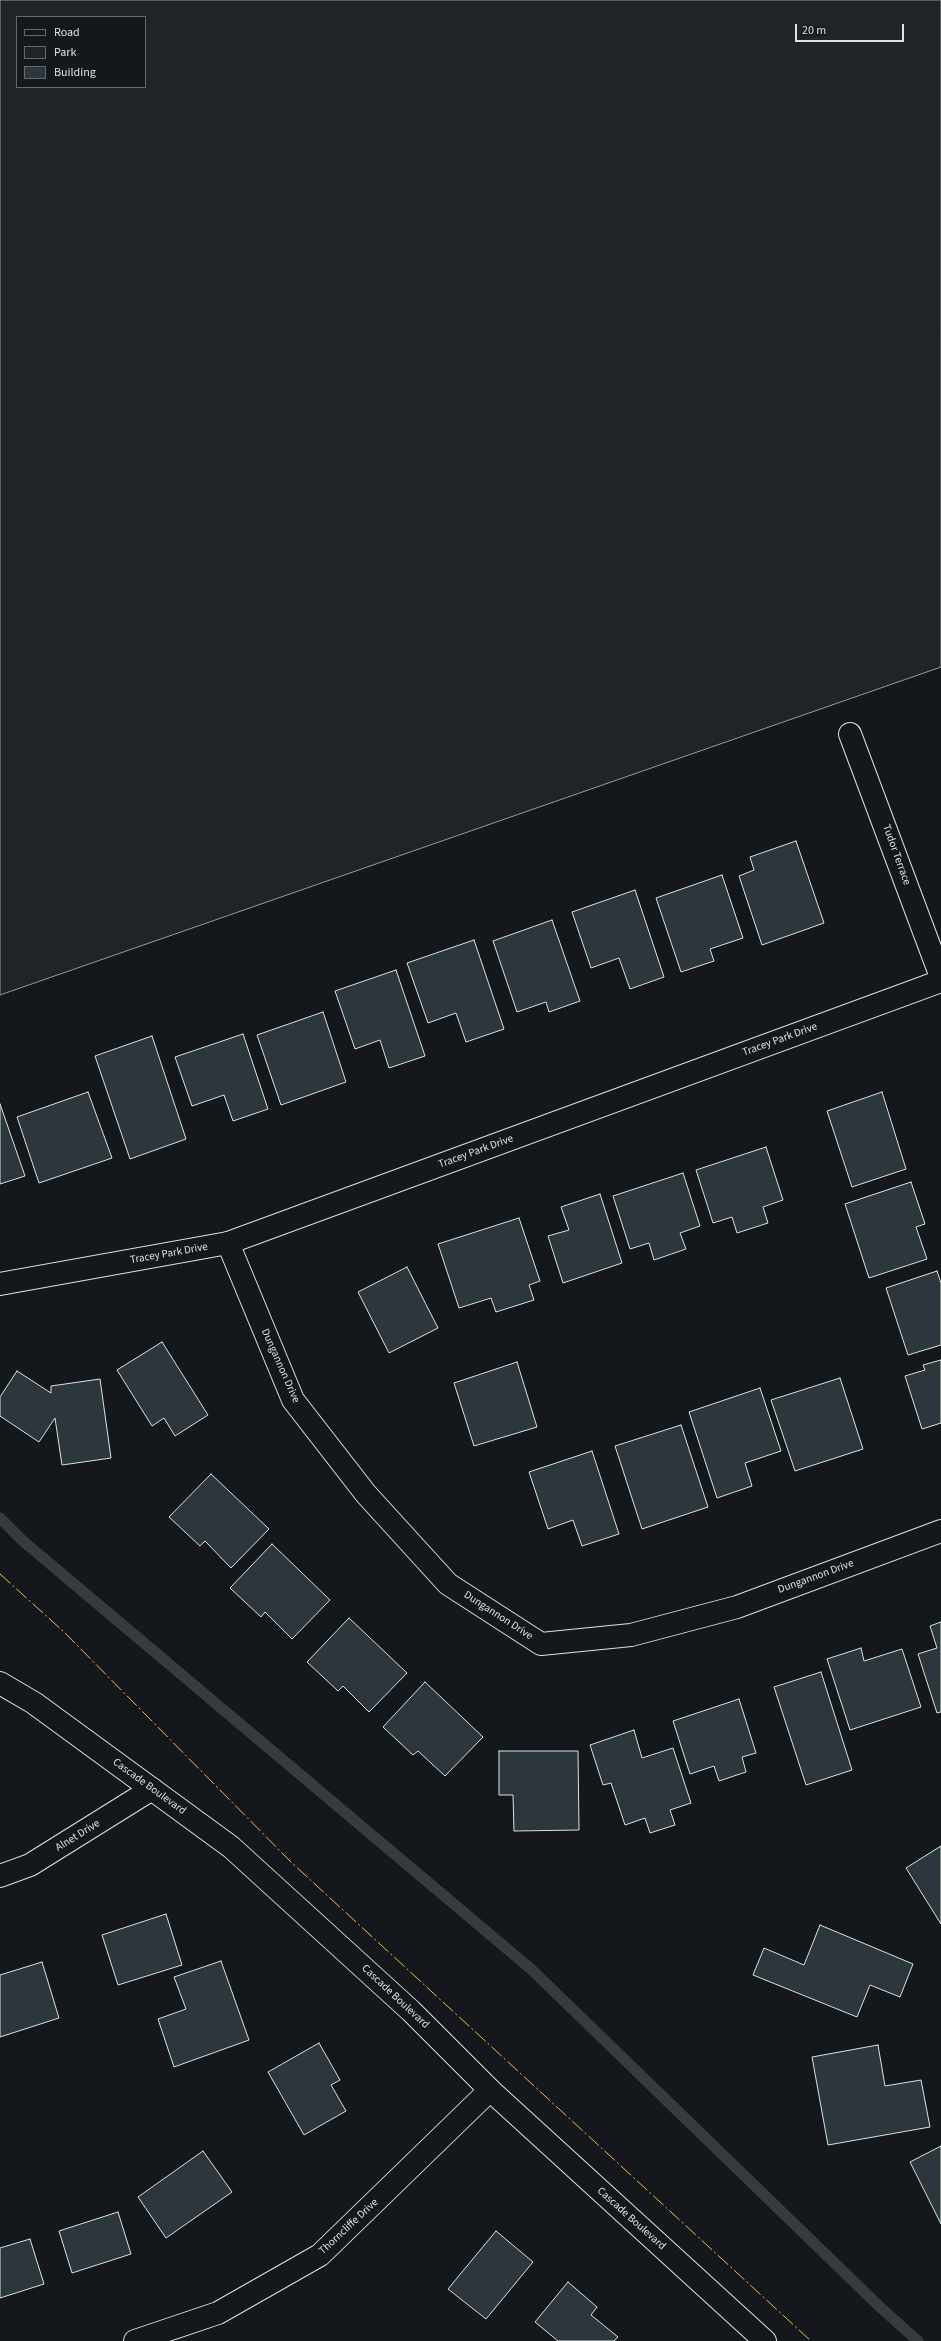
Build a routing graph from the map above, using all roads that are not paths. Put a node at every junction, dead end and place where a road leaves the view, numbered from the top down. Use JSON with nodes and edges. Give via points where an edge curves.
{"nodes":[{"id":1,"x":850,"y":734,"type":"dead end"},
{"id":2,"x":941,"y":977,"type":"edge"},
{"id":3,"x":941,"y":981,"type":"edge"},
{"id":4,"x":228,"y":1243,"type":"junction"},
{"id":5,"x":0,"y":1284,"type":"edge"},
{"id":6,"x":941,"y":1531,"type":"edge"},
{"id":7,"x":0,"y":1683,"type":"edge"},
{"id":8,"x":152,"y":1789,"type":"junction"},
{"id":9,"x":0,"y":1876,"type":"edge"},
{"id":10,"x":490,"y":2090,"type":"junction"},
{"id":11,"x":135,"y":2341,"type":"edge"},
{"id":12,"x":765,"y":2341,"type":"edge"}],
"edges":[{"from":1,"to":2,"type":"street","name":"Tudor Terrace"},
{"from":3,"to":4,"type":"street","name":"Tracey Park Drive"},
{"from":4,"to":5,"type":"street","name":"Tracey Park Drive"},
{"from":4,"to":6,"type":"street","name":"Dungannon Drive","via":[[293,1400],[366,1494],[448,1584],[541,1644],[631,1635],[737,1607]]},
{"from":7,"to":8,"type":"street","name":"Cascade Boulevard","via":[[34,1703]]},
{"from":8,"to":9,"type":"street","name":"Alnet Drive","via":[[30,1865]]},
{"from":8,"to":10,"type":"street","name":"Cascade Boulevard","via":[[231,1847],[411,2012]]},
{"from":10,"to":11,"type":"street","name":"Thorncliffe Drive","via":[[320,2255],[218,2313]]},
{"from":10,"to":12,"type":"street","name":"Cascade Boulevard"}]}
